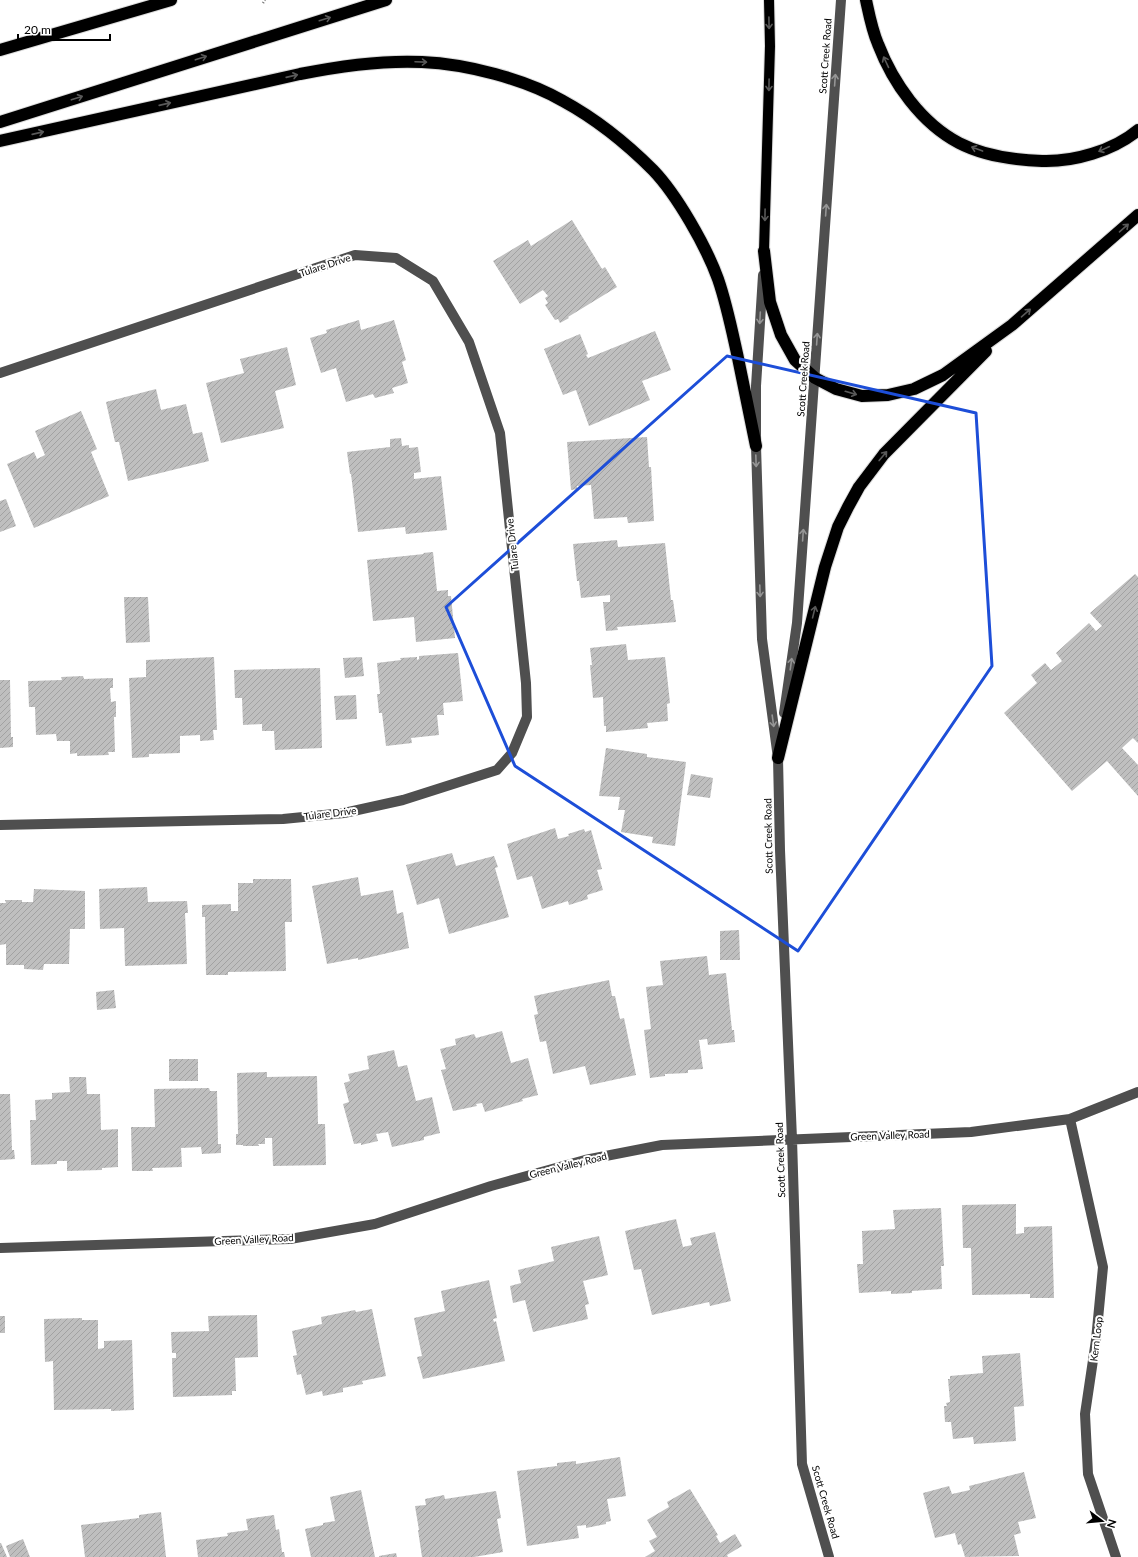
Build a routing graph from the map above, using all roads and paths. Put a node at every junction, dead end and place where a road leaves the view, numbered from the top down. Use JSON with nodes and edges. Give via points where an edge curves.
{"nodes":[{"id":1,"x":171,"y":0,"type":"edge"},
{"id":2,"x":386,"y":0,"type":"edge"},
{"id":3,"x":769,"y":0,"type":"edge"},
{"id":4,"x":841,"y":0,"type":"edge"},
{"id":5,"x":866,"y":0,"type":"edge"},
{"id":6,"x":0,"y":50,"type":"edge"},
{"id":7,"x":0,"y":122,"type":"edge"},
{"id":8,"x":1138,"y":130,"type":"edge"},
{"id":9,"x":0,"y":141,"type":"edge"},
{"id":10,"x":1138,"y":215,"type":"edge"},
{"id":11,"x":764,"y":251,"type":"junction"},
{"id":12,"x":1012,"y":325,"type":"junction"},
{"id":13,"x":0,"y":373,"type":"edge"},
{"id":14,"x":815,"y":378,"type":"junction"},
{"id":15,"x":756,"y":446,"type":"junction"},
{"id":16,"x":778,"y":758,"type":"junction"},
{"id":17,"x":0,"y":825,"type":"edge"},
{"id":18,"x":1138,"y":1092,"type":"edge"},
{"id":19,"x":1070,"y":1119,"type":"junction"},
{"id":20,"x":792,"y":1139,"type":"junction"},
{"id":21,"x":0,"y":1248,"type":"edge"},
{"id":22,"x":829,"y":1557,"type":"edge"},
{"id":23,"x":1116,"y":1557,"type":"edge"}],
"edges":[{"from":1,"to":6,"type":"highway"},
{"from":7,"to":2,"type":"highway","one_way":true},
{"from":3,"to":11,"type":"main road","name":"Scott Creek Road","one_way":true},
{"from":14,"to":4,"type":"street","name":"Scott Creek Road","one_way":true},
{"from":8,"to":5,"type":"highway","one_way":true,"via":[[1095,153],[1056,161],[1018,160],[990,154],[960,143],[938,128],[912,104],[892,74],[877,43]]},
{"from":9,"to":15,"type":"highway","one_way":true,"via":[[300,74],[381,62],[430,62],[494,74],[529,86],[563,101],[597,122],[654,171],[678,202],[699,238],[730,317]]},
{"from":12,"to":10,"type":"highway","one_way":true},
{"from":11,"to":14,"type":"highway","via":[[770,302],[781,335],[795,360]]},
{"from":11,"to":15,"type":"street","name":"Scott Creek Road","one_way":true,"via":[[756,386]]},
{"from":14,"to":12,"type":"highway","one_way":true,"via":[[836,389],[862,396],[888,395],[914,389],[943,375]]},
{"from":16,"to":12,"type":"highway","one_way":true,"via":[[825,567],[838,527],[859,486],[884,454]]},
{"from":13,"to":17,"type":"street","name":"Tulare Drive","via":[[355,255],[396,258],[433,281],[469,342],[500,433],[526,683],[527,717],[512,753],[497,770],[403,800],[344,813],[283,819]]},
{"from":16,"to":14,"type":"street","name":"Scott Creek Road","one_way":true,"via":[[797,623]]},
{"from":15,"to":16,"type":"street","name":"Scott Creek Road","one_way":true,"via":[[762,639]]},
{"from":16,"to":20,"type":"street","name":"Scott Creek Road"},
{"from":18,"to":19,"type":"street","name":"Green Valley Road"},
{"from":19,"to":20,"type":"street","name":"Green Valley Road","via":[[971,1132]]},
{"from":19,"to":23,"type":"street","name":"Kern Loop","via":[[1103,1267],[1085,1414],[1088,1474]]},
{"from":20,"to":21,"type":"street","name":"Green Valley Road","via":[[662,1145],[585,1160],[491,1186],[375,1224],[290,1239]]},
{"from":20,"to":22,"type":"street","name":"Scott Creek Road","via":[[802,1464]]}]}
